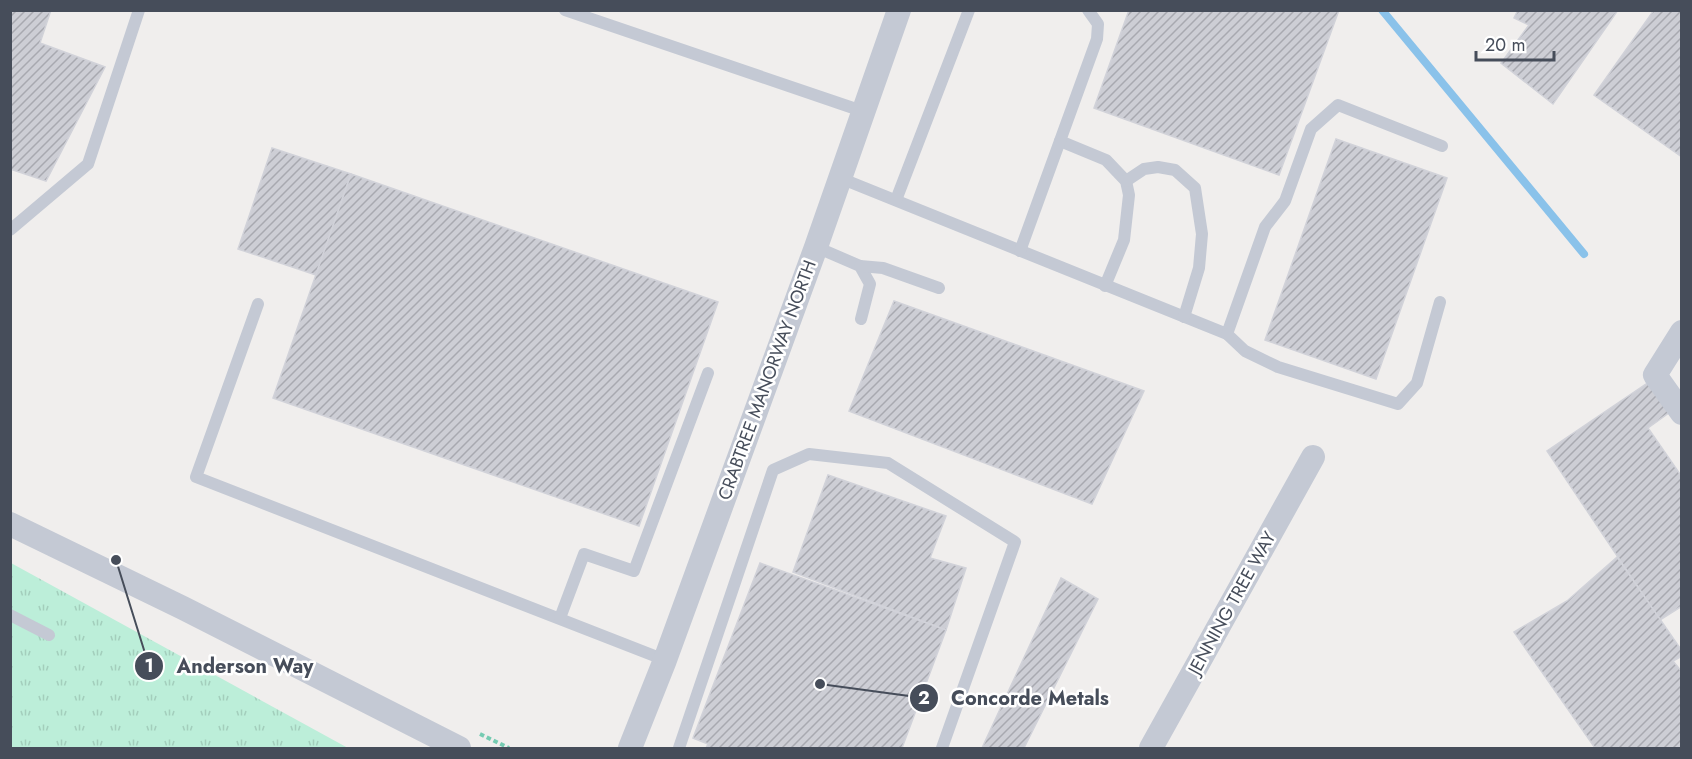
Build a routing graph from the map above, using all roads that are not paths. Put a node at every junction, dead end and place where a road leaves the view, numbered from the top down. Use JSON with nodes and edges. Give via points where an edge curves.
{"nodes":[{"id":1,"x":139,"y":10,"type":"edge"},
{"id":2,"x":565,"y":10,"type":"edge"},
{"id":3,"x":899,"y":10,"type":"edge"},
{"id":4,"x":969,"y":10,"type":"edge"},
{"id":5,"x":1088,"y":10,"type":"edge"},
{"id":6,"x":862,"y":111,"type":"junction"},
{"id":7,"x":1060,"y":141,"type":"junction"},
{"id":8,"x":1442,"y":146,"type":"dead end"},
{"id":9,"x":840,"y":178,"type":"junction"},
{"id":10,"x":1126,"y":181,"type":"junction"},
{"id":11,"x":896,"y":200,"type":"junction"},
{"id":12,"x":10,"y":230,"type":"edge"},
{"id":13,"x":816,"y":247,"type":"junction"},
{"id":14,"x":1020,"y":251,"type":"junction"},
{"id":15,"x":860,"y":266,"type":"junction"},
{"id":16,"x":1105,"y":286,"type":"junction"},
{"id":17,"x":939,"y":288,"type":"dead end"},
{"id":18,"x":1440,"y":302,"type":"dead end"},
{"id":19,"x":258,"y":304,"type":"dead end"},
{"id":20,"x":1184,"y":317,"type":"junction"},
{"id":21,"x":861,"y":319,"type":"dead end"},
{"id":22,"x":1682,"y":332,"type":"edge"},
{"id":23,"x":1227,"y":334,"type":"junction"},
{"id":24,"x":708,"y":373,"type":"dead end"},
{"id":25,"x":1682,"y":413,"type":"edge"},
{"id":26,"x":1313,"y":457,"type":"dead end"},
{"id":27,"x":10,"y":524,"type":"edge"},
{"id":28,"x":10,"y":615,"type":"edge"},
{"id":29,"x":560,"y":618,"type":"junction"},
{"id":30,"x":49,"y":635,"type":"dead end"},
{"id":31,"x":665,"y":660,"type":"junction"},
{"id":32,"x":467,"y":739,"type":"edge"},
{"id":33,"x":630,"y":748,"type":"edge"},
{"id":34,"x":679,"y":748,"type":"edge"},
{"id":35,"x":942,"y":748,"type":"edge"},
{"id":36,"x":1151,"y":748,"type":"edge"}],
"edges":[{"from":1,"to":12,"type":"lane","via":[[88,164]]},
{"from":2,"to":6,"type":"lane"},
{"from":3,"to":6,"type":"street","name":"CRABTREE MANORWAY NORTH"},
{"from":4,"to":11,"type":"lane"},
{"from":5,"to":7,"type":"lane","via":[[1098,24],[1097,39]]},
{"from":6,"to":9,"type":"street","name":"CRABTREE MANORWAY NORTH"},
{"from":7,"to":10,"type":"lane","via":[[1106,160]]},
{"from":7,"to":14,"type":"lane"},
{"from":8,"to":23,"type":"lane","via":[[1338,105],[1311,129],[1285,201],[1265,227]]},
{"from":9,"to":11,"type":"lane"},
{"from":9,"to":13,"type":"street","name":"CRABTREE MANORWAY NORTH"},
{"from":10,"to":16,"type":"lane","via":[[1130,195],[1124,240]]},
{"from":10,"to":20,"type":"lane","via":[[1144,169],[1158,167],[1175,170],[1195,188],[1202,234],[1199,268]]},
{"from":11,"to":14,"type":"lane"},
{"from":13,"to":15,"type":"lane"},
{"from":13,"to":31,"type":"street","name":"CRABTREE MANORWAY NORTH"},
{"from":14,"to":16,"type":"lane"},
{"from":15,"to":17,"type":"lane","via":[[883,268]]},
{"from":15,"to":21,"type":"lane","via":[[870,284]]},
{"from":16,"to":20,"type":"lane"},
{"from":18,"to":23,"type":"lane","via":[[1417,383],[1398,404],[1278,367],[1245,351]]},
{"from":19,"to":29,"type":"lane","via":[[196,477]]},
{"from":20,"to":23,"type":"lane"},
{"from":22,"to":25,"type":"street","via":[[1654,375]]},
{"from":24,"to":29,"type":"lane","via":[[634,571],[584,554]]},
{"from":26,"to":36,"type":"street","name":"JENNING TREE WAY"},
{"from":27,"to":32,"type":"street"},
{"from":28,"to":30,"type":"lane"},
{"from":29,"to":31,"type":"lane"},
{"from":31,"to":33,"type":"street","name":"CRABTREE MANORWAY NORTH"},
{"from":34,"to":35,"type":"lane","via":[[773,470],[809,454],[888,463],[1015,542]]}]}
